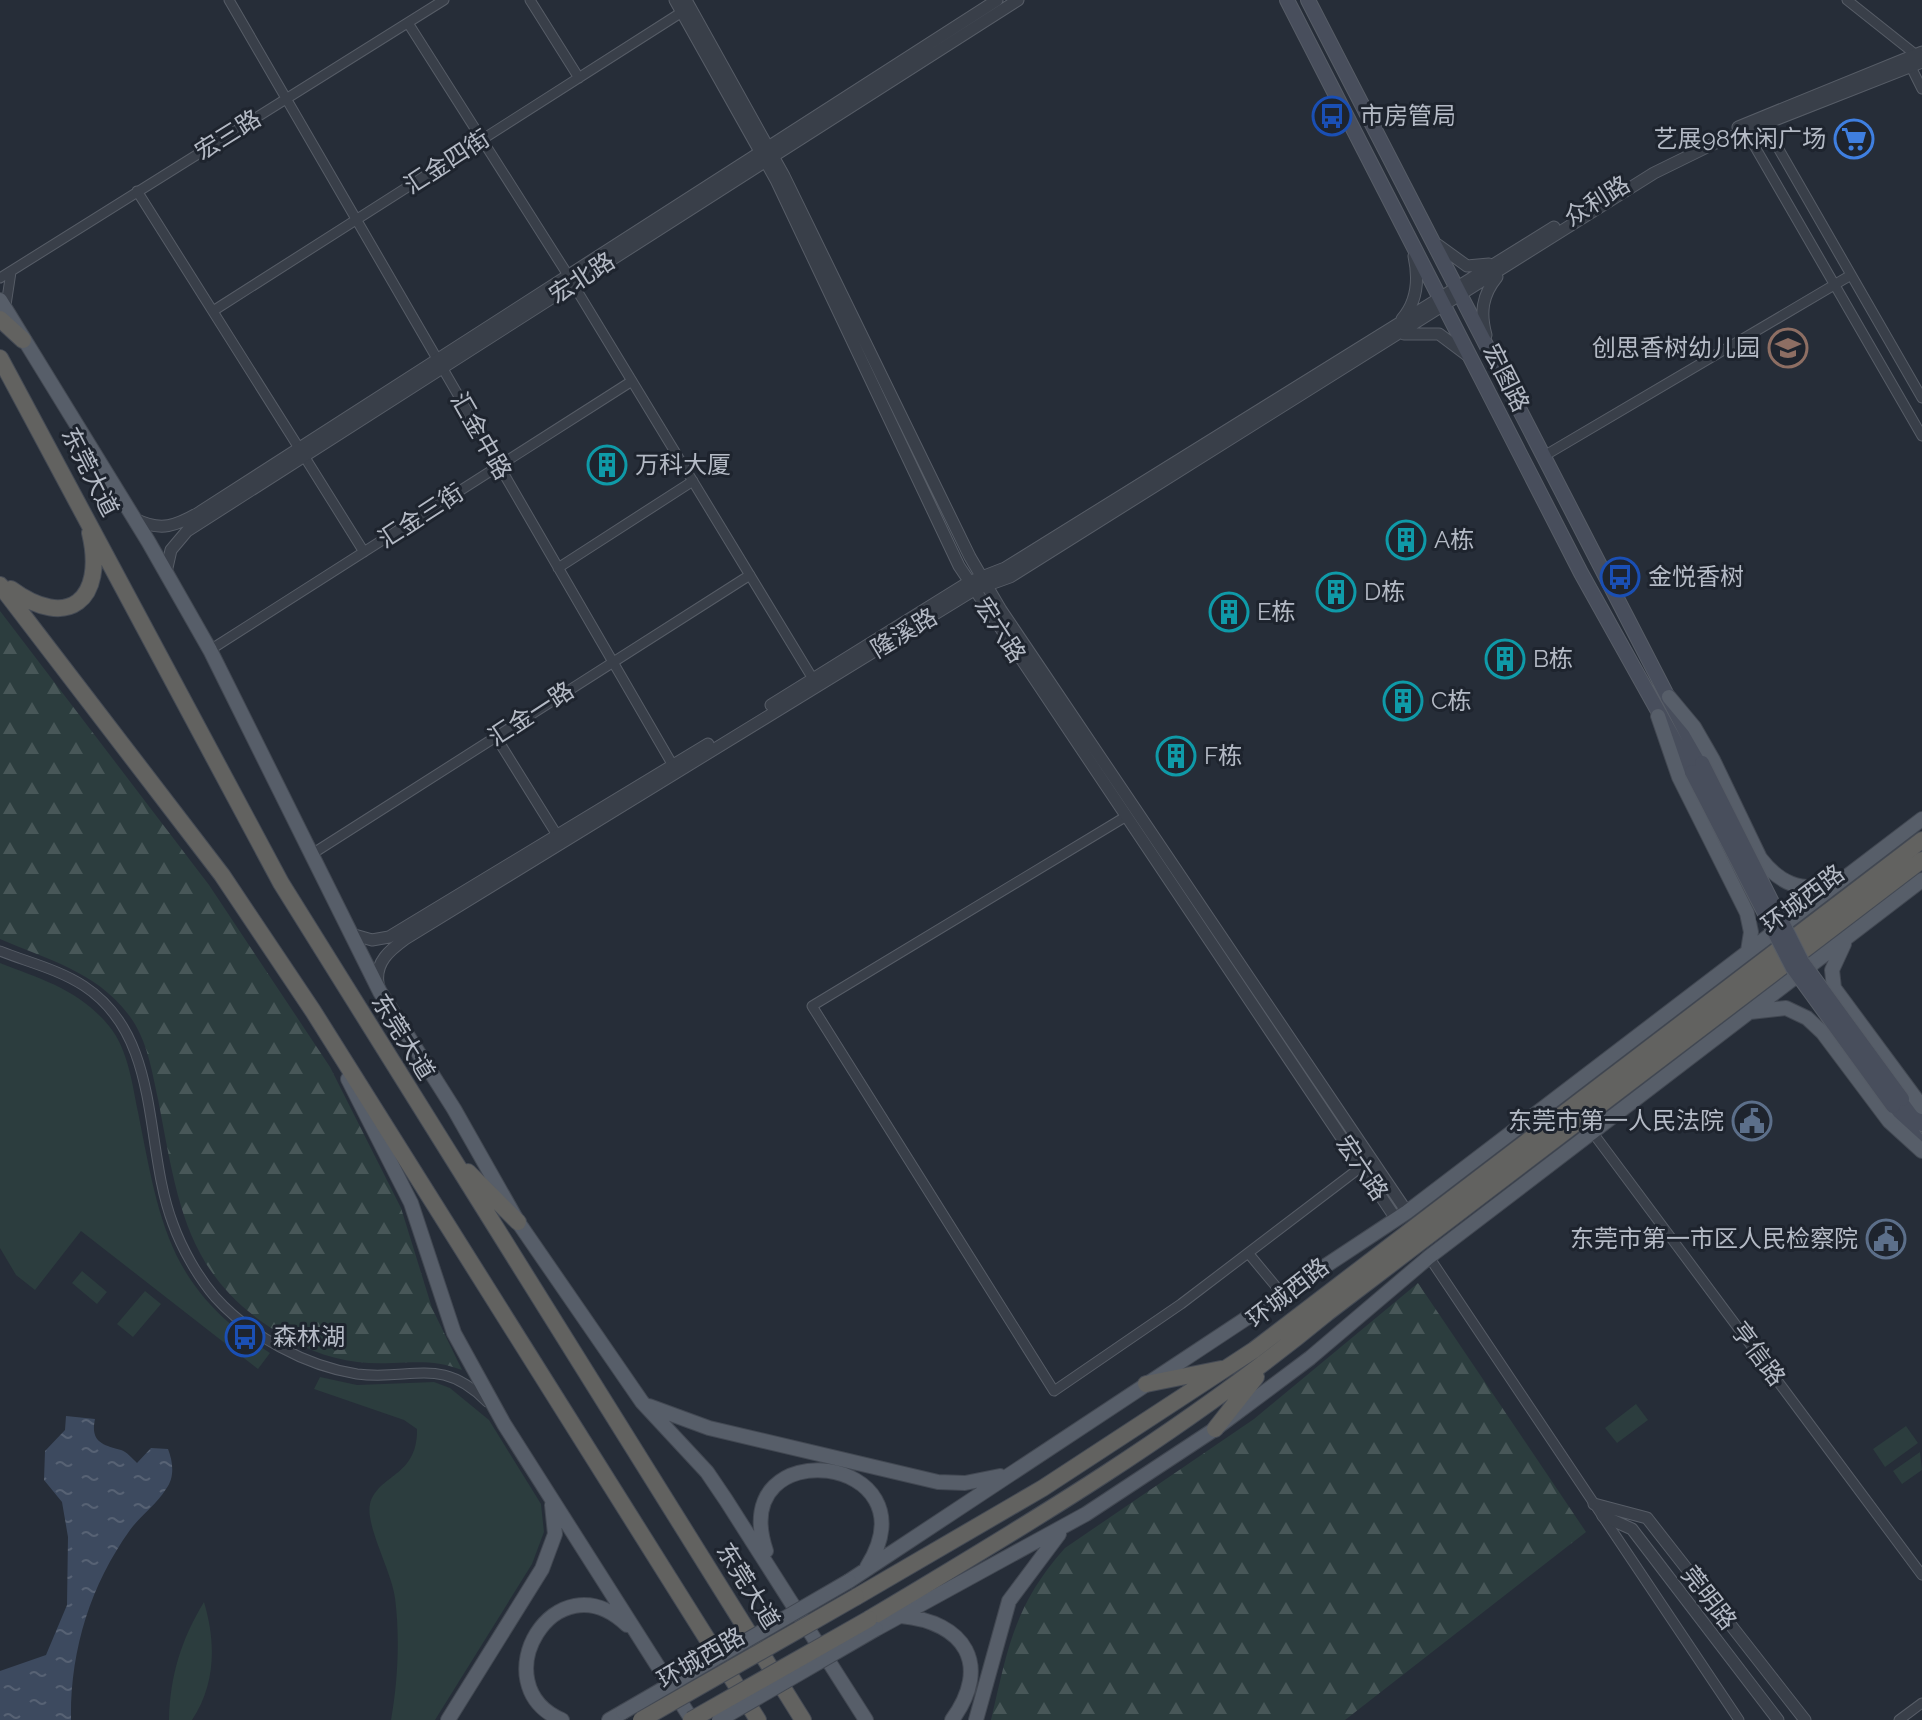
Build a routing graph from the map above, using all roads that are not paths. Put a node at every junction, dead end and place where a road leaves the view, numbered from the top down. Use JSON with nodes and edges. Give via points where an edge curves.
{"nodes":[{"id":1,"x":229,"y":0,"type":"edge"},
{"id":2,"x":444,"y":0,"type":"edge"},
{"id":3,"x":530,"y":0,"type":"edge"},
{"id":4,"x":675,"y":0,"type":"edge"},
{"id":5,"x":686,"y":0,"type":"edge"},
{"id":6,"x":997,"y":0,"type":"edge"},
{"id":7,"x":1018,"y":0,"type":"edge"},
{"id":8,"x":1287,"y":0,"type":"edge"},
{"id":9,"x":1308,"y":0,"type":"edge"},
{"id":10,"x":1847,"y":0,"type":"edge"},
{"id":11,"x":682,"y":12,"type":"junction"},
{"id":12,"x":408,"y":23,"type":"junction"},
{"id":13,"x":1915,"y":58,"type":"edge"},
{"id":14,"x":579,"y":78,"type":"junction"},
{"id":15,"x":1922,"y":89,"type":"edge"},
{"id":16,"x":288,"y":98,"type":"junction"},
{"id":17,"x":1762,"y":121,"type":"junction"},
{"id":18,"x":1744,"y":129,"type":"junction"},
{"id":19,"x":482,"y":139,"type":"junction"},
{"id":20,"x":767,"y":154,"type":"junction"},
{"id":21,"x":137,"y":191,"type":"junction"},
{"id":22,"x":357,"y":219,"type":"junction"},
{"id":23,"x":1428,"y":235,"type":"junction"},
{"id":24,"x":1412,"y":244,"type":"junction"},
{"id":25,"x":1503,"y":264,"type":"junction"},
{"id":26,"x":12,"y":269,"type":"junction"},
{"id":27,"x":1851,"y":275,"type":"junction"},
{"id":28,"x":0,"y":278,"type":"edge"},
{"id":29,"x":570,"y":280,"type":"junction"},
{"id":30,"x":1835,"y":285,"type":"junction"},
{"id":31,"x":1458,"y":292,"type":"junction"},
{"id":32,"x":0,"y":300,"type":"edge"},
{"id":33,"x":1442,"y":302,"type":"junction"},
{"id":34,"x":213,"y":311,"type":"junction"},
{"id":35,"x":4,"y":317,"type":"edge"},
{"id":36,"x":1397,"y":330,"type":"junction"},
{"id":37,"x":23,"y":340,"type":"joint"},
{"id":38,"x":1491,"y":355,"type":"junction"},
{"id":39,"x":0,"y":358,"type":"edge"},
{"id":40,"x":1472,"y":362,"type":"junction"},
{"id":41,"x":439,"y":364,"type":"junction"},
{"id":42,"x":632,"y":381,"type":"junction"},
{"id":43,"x":1922,"y":398,"type":"edge"},
{"id":44,"x":1922,"y":436,"type":"edge"},
{"id":45,"x":302,"y":452,"type":"junction"},
{"id":46,"x":1544,"y":456,"type":"junction"},
{"id":47,"x":498,"y":466,"type":"junction"},
{"id":48,"x":693,"y":481,"type":"junction"},
{"id":49,"x":83,"y":510,"type":"junction"},
{"id":50,"x":135,"y":519,"type":"junction"},
{"id":51,"x":364,"y":552,"type":"junction"},
{"id":52,"x":558,"y":568,"type":"junction"},
{"id":53,"x":166,"y":572,"type":"junction"},
{"id":54,"x":750,"y":575,"type":"junction"},
{"id":55,"x":984,"y":581,"type":"junction"},
{"id":56,"x":0,"y":583,"type":"edge"},
{"id":57,"x":972,"y":586,"type":"junction"},
{"id":58,"x":210,"y":650,"type":"junction"},
{"id":59,"x":613,"y":662,"type":"junction"},
{"id":60,"x":813,"y":679,"type":"junction"},
{"id":61,"x":1669,"y":697,"type":"junction"},
{"id":62,"x":1658,"y":716,"type":"junction"},
{"id":63,"x":496,"y":737,"type":"junction"},
{"id":64,"x":1697,"y":768,"type":"junction"},
{"id":65,"x":674,"y":769,"type":"junction"},
{"id":66,"x":1125,"y":817,"type":"junction"},
{"id":67,"x":1922,"y":819,"type":"edge"},
{"id":68,"x":557,"y":835,"type":"junction"},
{"id":69,"x":1922,"y":840,"type":"edge"},
{"id":70,"x":312,"y":854,"type":"junction"},
{"id":71,"x":1922,"y":860,"type":"edge"},
{"id":72,"x":1771,"y":873,"type":"junction"},
{"id":73,"x":1922,"y":880,"type":"edge"},
{"id":74,"x":1836,"y":884,"type":"junction"},
{"id":75,"x":1737,"y":893,"type":"junction"},
{"id":76,"x":351,"y":934,"type":"junction"},
{"id":77,"x":1848,"y":937,"type":"junction"},
{"id":78,"x":0,"y":951,"type":"edge"},
{"id":79,"x":1748,"y":951,"type":"junction"},
{"id":80,"x":380,"y":992,"type":"junction"},
{"id":81,"x":1844,"y":1004,"type":"junction"},
{"id":82,"x":313,"y":1011,"type":"junction"},
{"id":83,"x":1744,"y":1013,"type":"junction"},
{"id":84,"x":1807,"y":1018,"type":"junction"},
{"id":85,"x":1898,"y":1103,"type":"junction"},
{"id":86,"x":1922,"y":1107,"type":"edge"},
{"id":87,"x":1922,"y":1124,"type":"edge"},
{"id":88,"x":1593,"y":1133,"type":"junction"},
{"id":89,"x":445,"y":1148,"type":"junction"},
{"id":90,"x":1922,"y":1149,"type":"edge"},
{"id":91,"x":1361,"y":1167,"type":"junction"},
{"id":92,"x":1402,"y":1216,"type":"junction"},
{"id":93,"x":518,"y":1222,"type":"junction"},
{"id":94,"x":1249,"y":1254,"type":"junction"},
{"id":95,"x":1429,"y":1257,"type":"junction"},
{"id":96,"x":1283,"y":1295,"type":"junction"},
{"id":97,"x":1267,"y":1363,"type":"junction"},
{"id":98,"x":1230,"y":1367,"type":"junction"},
{"id":99,"x":1146,"y":1384,"type":"junction"},
{"id":100,"x":642,"y":1402,"type":"junction"},
{"id":101,"x":498,"y":1413,"type":"junction"},
{"id":102,"x":1215,"y":1429,"type":"junction"},
{"id":103,"x":1016,"y":1471,"type":"junction"},
{"id":104,"x":552,"y":1500,"type":"junction"},
{"id":105,"x":1594,"y":1504,"type":"junction"},
{"id":106,"x":1603,"y":1516,"type":"junction"},
{"id":107,"x":1067,"y":1524,"type":"junction"},
{"id":108,"x":771,"y":1567,"type":"junction"},
{"id":109,"x":864,"y":1572,"type":"junction"},
{"id":110,"x":1922,"y":1575,"type":"edge"},
{"id":111,"x":900,"y":1616,"type":"junction"},
{"id":112,"x":873,"y":1624,"type":"junction"},
{"id":113,"x":638,"y":1635,"type":"junction"},
{"id":114,"x":1922,"y":1703,"type":"edge"},
{"id":115,"x":867,"y":1719,"type":"edge"},
{"id":116,"x":448,"y":1720,"type":"edge"},
{"id":117,"x":562,"y":1720,"type":"edge"},
{"id":118,"x":609,"y":1720,"type":"edge"},
{"id":119,"x":641,"y":1720,"type":"edge"},
{"id":120,"x":692,"y":1720,"type":"edge"},
{"id":121,"x":719,"y":1720,"type":"edge"},
{"id":122,"x":758,"y":1720,"type":"edge"},
{"id":123,"x":803,"y":1720,"type":"edge"},
{"id":124,"x":952,"y":1720,"type":"edge"},
{"id":125,"x":976,"y":1720,"type":"edge"},
{"id":126,"x":1739,"y":1720,"type":"edge"},
{"id":127,"x":1778,"y":1720,"type":"edge"},
{"id":128,"x":1805,"y":1720,"type":"edge"},
{"id":129,"x":1899,"y":1720,"type":"edge"}],
"edges":[{"from":1,"to":16,"type":"street","name":"汇金中路"},
{"from":2,"to":12,"type":"street","name":"宏三路"},
{"from":3,"to":14,"type":"street"},
{"from":4,"to":11,"type":"street","name":"宏六路"},
{"from":5,"to":20,"type":"street","name":"宏六路"},
{"from":6,"to":20,"type":"street","name":"宏北路"},
{"from":7,"to":20,"type":"street","name":"宏北路"},
{"from":8,"to":24,"type":"main road","name":"宏图路"},
{"from":9,"to":23,"type":"main road","name":"宏图路"},
{"from":10,"to":13,"type":"street"},
{"from":11,"to":14,"type":"street","name":"汇金四街"},
{"from":11,"to":20,"type":"street","name":"宏六路"},
{"from":12,"to":16,"type":"street","name":"宏三路"},
{"from":12,"to":19,"type":"street"},
{"from":13,"to":15,"type":"street"},
{"from":13,"to":17,"type":"street","name":"众利路"},
{"from":14,"to":19,"type":"street","name":"汇金四街"},
{"from":16,"to":21,"type":"street","name":"宏三路"},
{"from":16,"to":22,"type":"street","name":"汇金中路"},
{"from":17,"to":18,"type":"street","name":"众利路"},
{"from":17,"to":27,"type":"street"},
{"from":18,"to":25,"type":"street","name":"众利路","via":[[1650,167]]},
{"from":18,"to":30,"type":"street"},
{"from":19,"to":22,"type":"street","name":"汇金四街"},
{"from":19,"to":29,"type":"street"},
{"from":20,"to":29,"type":"street","name":"宏北路"},
{"from":20,"to":55,"type":"street","name":"宏六路"},
{"from":20,"to":57,"type":"street","name":"宏六路"},
{"from":21,"to":26,"type":"street","name":"宏三路"},
{"from":21,"to":34,"type":"street"},
{"from":22,"to":34,"type":"street","name":"汇金四街"},
{"from":22,"to":41,"type":"street","name":"汇金中路"},
{"from":23,"to":25,"type":"street","via":[[1467,266]]},
{"from":23,"to":31,"type":"main road","name":"宏图路"},
{"from":24,"to":33,"type":"main road","name":"宏图路"},
{"from":24,"to":36,"type":"street","via":[[1417,285],[1413,304]]},
{"from":25,"to":31,"type":"street","name":"众利路"},
{"from":25,"to":38,"type":"street","via":[[1482,309]]},
{"from":26,"to":28,"type":"street","name":"宏三路"},
{"from":26,"to":35,"type":"street"},
{"from":27,"to":30,"type":"street"},
{"from":27,"to":43,"type":"street"},
{"from":29,"to":41,"type":"street","name":"宏北路"},
{"from":29,"to":42,"type":"street"},
{"from":30,"to":44,"type":"street"},
{"from":30,"to":46,"type":"street"},
{"from":31,"to":33,"type":"street","name":"隆溪路"},
{"from":31,"to":38,"type":"main road","name":"宏图路"},
{"from":32,"to":35,"type":"main road"},
{"from":33,"to":36,"type":"street","name":"隆溪路"},
{"from":33,"to":40,"type":"main road","name":"宏图路"},
{"from":34,"to":45,"type":"street"},
{"from":35,"to":37,"type":"highway"},
{"from":36,"to":40,"type":"street","via":[[1439,334]]},
{"from":36,"to":55,"type":"street","name":"隆溪路"},
{"from":37,"to":50,"type":"main road"},
{"from":38,"to":46,"type":"main road","name":"宏图路"},
{"from":39,"to":49,"type":"highway","name":"东莞大道"},
{"from":40,"to":62,"type":"main road","name":"宏图路"},
{"from":41,"to":45,"type":"street","name":"宏北路"},
{"from":41,"to":47,"type":"street","name":"汇金中路"},
{"from":42,"to":47,"type":"street","name":"汇金三街"},
{"from":42,"to":48,"type":"street"},
{"from":45,"to":50,"type":"street","name":"宏北路","via":[[181,523],[161,528]]},
{"from":45,"to":51,"type":"street"},
{"from":45,"to":53,"type":"street","name":"宏北路","via":[[187,531],[171,550]]},
{"from":46,"to":61,"type":"main road","name":"宏图路"},
{"from":47,"to":51,"type":"street","name":"汇金三街"},
{"from":47,"to":52,"type":"street","name":"汇金中路"},
{"from":48,"to":52,"type":"street"},
{"from":48,"to":54,"type":"street"},
{"from":49,"to":56,"type":"highway","via":[[95,572],[87,594],[76,604],[54,610],[33,605]]},
{"from":49,"to":89,"type":"highway","name":"东莞大道","via":[[281,883]]},
{"from":50,"to":53,"type":"main road"},
{"from":51,"to":58,"type":"street","name":"汇金三街"},
{"from":52,"to":59,"type":"street","name":"汇金中路"},
{"from":53,"to":58,"type":"main road"},
{"from":54,"to":59,"type":"street","name":"汇金一路"},
{"from":54,"to":60,"type":"street"},
{"from":55,"to":57,"type":"street","name":"隆溪路"},
{"from":55,"to":92,"type":"street","name":"宏六路"},
{"from":56,"to":82,"type":"highway","via":[[222,875]]},
{"from":57,"to":60,"type":"street","name":"隆溪路"},
{"from":57,"to":65,"type":"street","name":"隆溪路"},
{"from":57,"to":66,"type":"street","name":"宏六路"},
{"from":58,"to":70,"type":"main road"},
{"from":59,"to":63,"type":"street","name":"汇金一路"},
{"from":59,"to":65,"type":"street","name":"汇金中路"},
{"from":60,"to":65,"type":"street","name":"隆溪路"},
{"from":61,"to":64,"type":"main road","name":"宏图路"},
{"from":61,"to":72,"type":"main road","via":[[1694,727]]},
{"from":62,"to":64,"type":"main road","name":"宏图路"},
{"from":62,"to":75,"type":"main road","via":[[1679,777]]},
{"from":63,"to":68,"type":"street"},
{"from":63,"to":70,"type":"street","name":"汇金一路"},
{"from":64,"to":85,"type":"main road","bridge":true,"via":[[1802,962]]},
{"from":65,"to":68,"type":"street","name":"隆溪路"},
{"from":65,"to":80,"type":"street","name":"隆溪路","via":[[397,945],[377,970]]},
{"from":66,"to":91,"type":"street","name":"宏六路"},
{"from":66,"to":94,"type":"street","via":[[812,1006],[1054,1391]]},
{"from":67,"to":74,"type":"main road"},
{"from":68,"to":76,"type":"street","name":"隆溪路","via":[[389,937],[372,940]]},
{"from":69,"to":98,"type":"highway","name":"环城西路"},
{"from":70,"to":76,"type":"main road"},
{"from":71,"to":97,"type":"highway","name":"环城西路"},
{"from":72,"to":74,"type":"main road","via":[[1802,889]]},
{"from":72,"to":75,"type":"main road","via":[[1778,885],[1777,898],[1767,906],[1755,908]]},
{"from":73,"to":77,"type":"main road"},
{"from":74,"to":79,"type":"main road"},
{"from":75,"to":79,"type":"main road","via":[[1751,932]]},
{"from":76,"to":80,"type":"main road"},
{"from":77,"to":81,"type":"main road","via":[[1832,970],[1834,988]]},
{"from":77,"to":83,"type":"main road"},
{"from":78,"to":101,"type":"street","via":[[84,986],[121,1022],[140,1065],[172,1223],[196,1270],[234,1315],[323,1366],[359,1374],[436,1371],[468,1387]]},
{"from":79,"to":92,"type":"main road"},
{"from":80,"to":93,"type":"main road"},
{"from":81,"to":84,"type":"main road","via":[[1819,989],[1804,1006]]},
{"from":81,"to":86,"type":"main road"},
{"from":82,"to":101,"type":"main road","via":[[411,1203],[442,1305]]},
{"from":82,"to":122,"type":"highway"},
{"from":83,"to":84,"type":"main road","via":[[1786,1008]]},
{"from":83,"to":88,"type":"main road"},
{"from":84,"to":90,"type":"main road","via":[[1889,1121]]},
{"from":85,"to":87,"type":"main road"},
{"from":85,"to":90,"type":"main road"},
{"from":88,"to":95,"type":"main road"},
{"from":88,"to":110,"type":"street","name":"亨信路"},
{"from":89,"to":93,"type":"highway"},
{"from":89,"to":123,"type":"highway","name":"东莞大道"},
{"from":91,"to":92,"type":"street","name":"宏六路"},
{"from":91,"to":94,"type":"street"},
{"from":92,"to":96,"type":"main road"},
{"from":93,"to":100,"type":"main road"},
{"from":94,"to":96,"type":"street"},
{"from":95,"to":102,"type":"main road","via":[[1328,1344]]},
{"from":95,"to":105,"type":"street"},
{"from":96,"to":99,"type":"main road"},
{"from":97,"to":102,"type":"highway"},
{"from":97,"to":112,"type":"highway","name":"环城西路"},
{"from":98,"to":99,"type":"highway"},
{"from":98,"to":119,"type":"highway","name":"环城西路","bridge":true,"via":[[1043,1488]]},
{"from":99,"to":103,"type":"main road"},
{"from":100,"to":103,"type":"main road","via":[[709,1428],[938,1482],[987,1481]]},
{"from":100,"to":108,"type":"main road","via":[[707,1472]]},
{"from":101,"to":104,"type":"main road"},
{"from":102,"to":107,"type":"main road"},
{"from":103,"to":109,"type":"main road"},
{"from":104,"to":113,"type":"main road"},
{"from":104,"to":116,"type":"main road","via":[[555,1534],[542,1569]]},
{"from":105,"to":106,"type":"street"},
{"from":105,"to":128,"type":"street","name":"莞明路","via":[[1647,1518]]},
{"from":106,"to":126,"type":"street"},
{"from":106,"to":127,"type":"street","name":"莞明路","via":[[1632,1529]]},
{"from":107,"to":111,"type":"main road"},
{"from":107,"to":125,"type":"main road","via":[[1009,1601]]},
{"from":108,"to":109,"type":"main road","via":[[761,1537],[768,1498],[780,1482],[800,1471],[822,1468],[863,1484],[875,1501],[881,1522],[878,1550]]},
{"from":108,"to":115,"type":"main road"},
{"from":109,"to":118,"type":"main road","bridge":true},
{"from":111,"to":112,"type":"main road"},
{"from":111,"to":124,"type":"main road","via":[[927,1618],[962,1642],[972,1662],[964,1703]]},
{"from":112,"to":120,"type":"highway","name":"环城西路","bridge":true},
{"from":112,"to":121,"type":"main road","bridge":true},
{"from":113,"to":117,"type":"main road","via":[[601,1608],[582,1605],[546,1619],[527,1653],[527,1676],[533,1696]]},
{"from":113,"to":120,"type":"main road"},
{"from":114,"to":129,"type":"street"}]}
